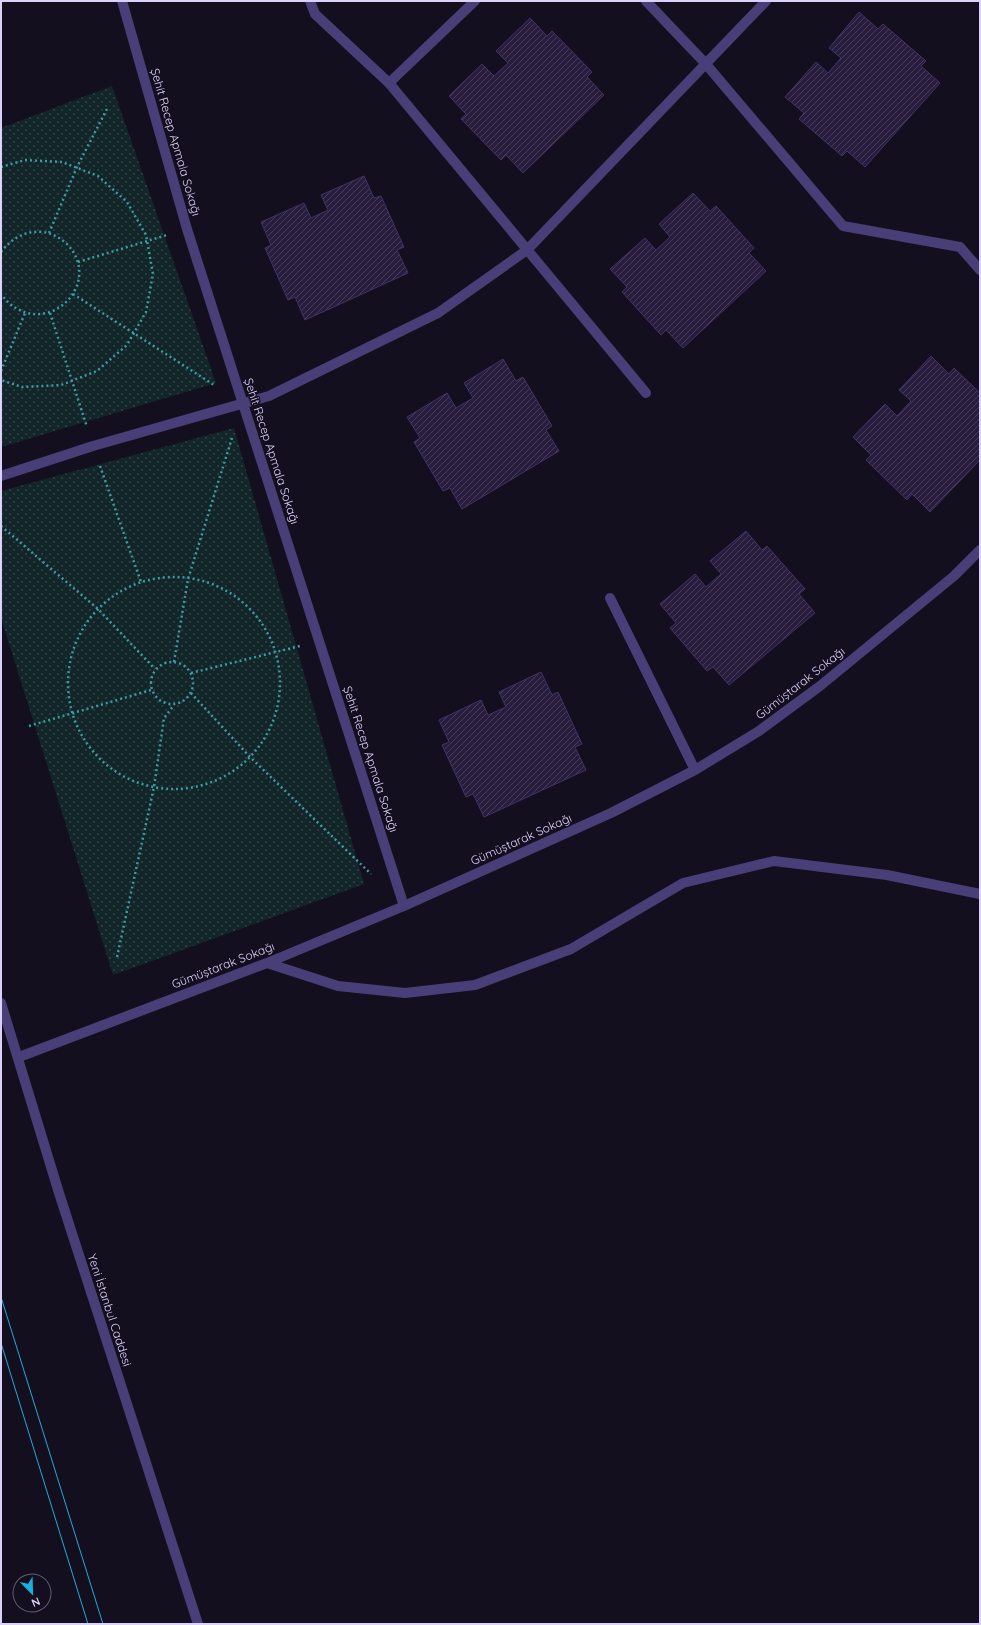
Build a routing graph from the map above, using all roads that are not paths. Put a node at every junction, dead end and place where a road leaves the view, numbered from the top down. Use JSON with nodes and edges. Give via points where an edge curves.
{"nodes":[{"id":1,"x":122,"y":1,"type":"edge"},
{"id":2,"x":310,"y":1,"type":"edge"},
{"id":3,"x":646,"y":1,"type":"edge"},
{"id":4,"x":766,"y":1,"type":"edge"},
{"id":5,"x":470,"y":3,"type":"edge"},
{"id":6,"x":705,"y":63,"type":"junction"},
{"id":7,"x":389,"y":83,"type":"junction"},
{"id":8,"x":528,"y":250,"type":"junction"},
{"id":9,"x":980,"y":270,"type":"edge"},
{"id":10,"x":646,"y":394,"type":"dead end"},
{"id":11,"x":243,"y":403,"type":"junction"},
{"id":12,"x":1,"y":476,"type":"edge"},
{"id":13,"x":980,"y":550,"type":"edge"},
{"id":14,"x":610,"y":598,"type":"dead end"},
{"id":15,"x":695,"y":770,"type":"junction"},
{"id":16,"x":980,"y":894,"type":"edge"},
{"id":17,"x":404,"y":906,"type":"junction"},
{"id":18,"x":267,"y":963,"type":"junction"},
{"id":19,"x":1,"y":1003,"type":"edge"},
{"id":20,"x":19,"y":1057,"type":"junction"},
{"id":21,"x":198,"y":1624,"type":"edge"}],
"edges":[{"from":1,"to":11,"type":"street","name":"Şehit Recep Apmala Sokağı","via":[[187,229]]},
{"from":2,"to":7,"type":"street","via":[[315,14]]},
{"from":3,"to":6,"type":"street"},
{"from":4,"to":6,"type":"street"},
{"from":5,"to":7,"type":"street"},
{"from":6,"to":8,"type":"street"},
{"from":6,"to":9,"type":"street","via":[[843,226],[960,246]]},
{"from":7,"to":8,"type":"street"},
{"from":8,"to":10,"type":"street"},
{"from":8,"to":11,"type":"street","via":[[438,313],[269,396]]},
{"from":11,"to":12,"type":"street","via":[[93,446]]},
{"from":11,"to":17,"type":"street","name":"Şehit Recep Apmala Sokağı"},
{"from":13,"to":15,"type":"street","name":"Gümüştarak Sokağı","via":[[954,576],[820,686],[759,731]]},
{"from":14,"to":15,"type":"street"},
{"from":15,"to":17,"type":"street","name":"Gümüştarak Sokağı","via":[[611,813]]},
{"from":16,"to":18,"type":"street","via":[[887,875],[774,861],[683,884],[571,949],[475,985],[406,993],[390,992],[338,986]]},
{"from":17,"to":18,"type":"street","name":"Gümüştarak Sokağı"},
{"from":18,"to":20,"type":"street","name":"Gümüştarak Sokağı"},
{"from":19,"to":20,"type":"street","name":"Yeni İstanbul Caddesi"},
{"from":20,"to":21,"type":"street","name":"Yeni İstanbul Caddesi","via":[[59,1193]]}]}
